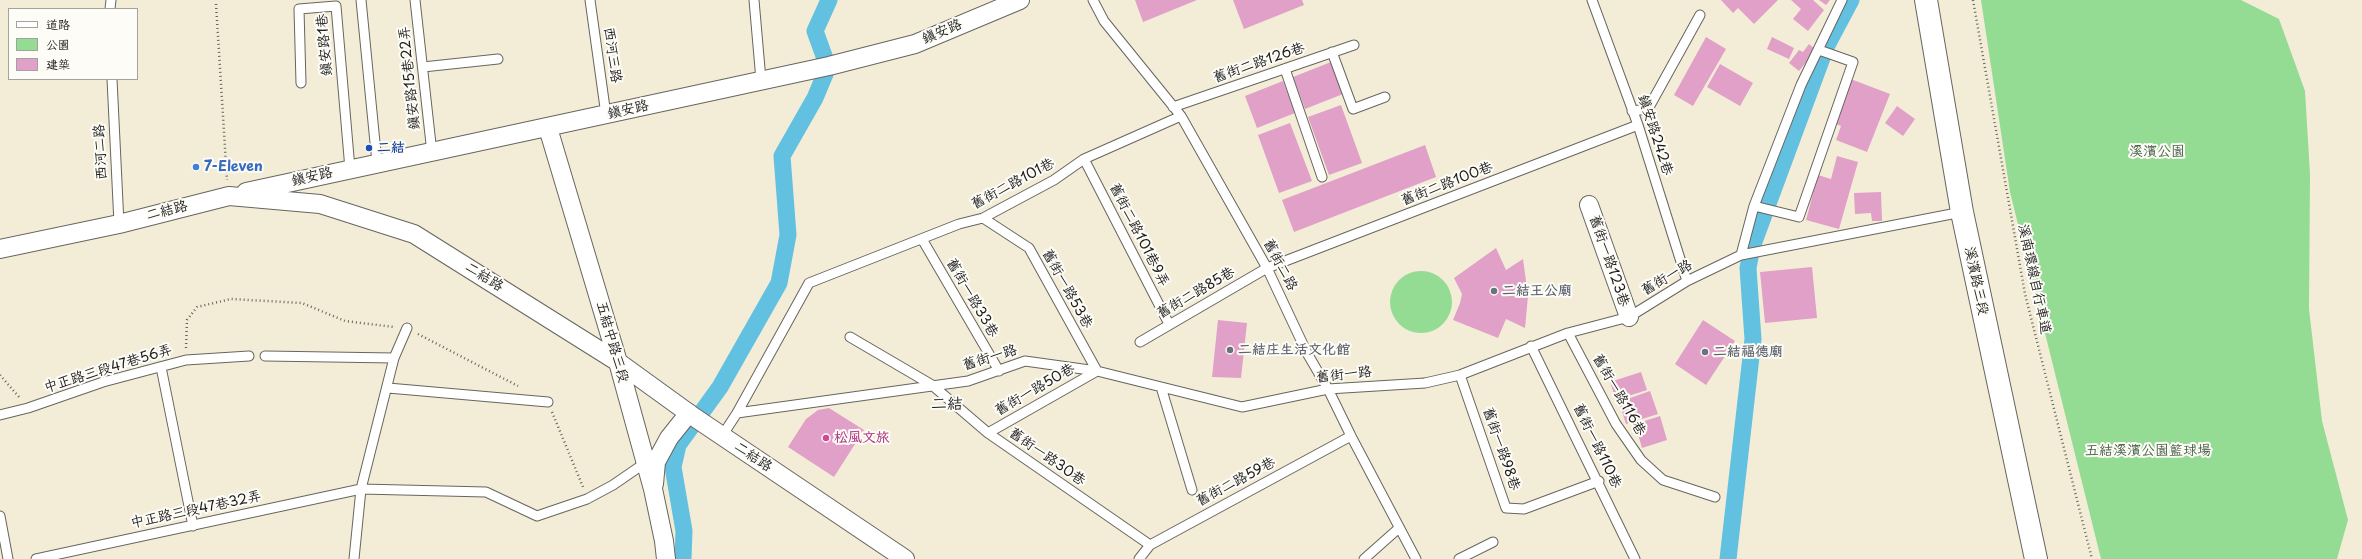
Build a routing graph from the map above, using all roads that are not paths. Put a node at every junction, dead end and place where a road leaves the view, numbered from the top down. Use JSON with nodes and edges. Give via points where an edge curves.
{"nodes":[{"id":1,"x":361,"y":0,"type":"edge"},
{"id":2,"x":415,"y":0,"type":"edge"},
{"id":3,"x":590,"y":0,"type":"edge"},
{"id":4,"x":754,"y":0,"type":"edge"},
{"id":5,"x":1020,"y":0,"type":"edge"},
{"id":6,"x":1093,"y":0,"type":"edge"},
{"id":7,"x":1592,"y":0,"type":"edge"},
{"id":8,"x":1842,"y":0,"type":"edge"},
{"id":9,"x":1926,"y":0,"type":"edge"},
{"id":10,"x":1700,"y":15,"type":"dead end"},
{"id":11,"x":1354,"y":45,"type":"dead end"},
{"id":12,"x":1819,"y":50,"type":"junction"},
{"id":13,"x":1332,"y":52,"type":"junction"},
{"id":14,"x":498,"y":59,"type":"dead end"},
{"id":15,"x":423,"y":67,"type":"junction"},
{"id":16,"x":1285,"y":69,"type":"junction"},
{"id":17,"x":112,"y":80,"type":"edge"},
{"id":18,"x":762,"y":80,"type":"junction"},
{"id":19,"x":300,"y":83,"type":"dead end"},
{"id":20,"x":1385,"y":97,"type":"dead end"},
{"id":21,"x":1173,"y":107,"type":"junction"},
{"id":22,"x":1632,"y":111,"type":"junction"},
{"id":23,"x":606,"y":114,"type":"junction"},
{"id":24,"x":1181,"y":116,"type":"junction"},
{"id":25,"x":1638,"y":125,"type":"junction"},
{"id":26,"x":548,"y":128,"type":"junction"},
{"id":27,"x":432,"y":153,"type":"junction"},
{"id":28,"x":1084,"y":159,"type":"junction"},
{"id":29,"x":377,"y":164,"type":"junction"},
{"id":30,"x":350,"y":169,"type":"junction"},
{"id":31,"x":1322,"y":177,"type":"dead end"},
{"id":32,"x":229,"y":196,"type":"junction"},
{"id":33,"x":1589,"y":205,"type":"dead end"},
{"id":34,"x":1754,"y":206,"type":"junction"},
{"id":35,"x":1962,"y":212,"type":"junction"},
{"id":36,"x":983,"y":218,"type":"junction"},
{"id":37,"x":119,"y":224,"type":"junction"},
{"id":38,"x":922,"y":239,"type":"junction"},
{"id":39,"x":0,"y":249,"type":"edge"},
{"id":40,"x":1741,"y":256,"type":"junction"},
{"id":41,"x":1267,"y":268,"type":"junction"},
{"id":42,"x":1687,"y":281,"type":"junction"},
{"id":43,"x":1628,"y":317,"type":"junction"},
{"id":44,"x":1170,"y":324,"type":"junction"},
{"id":45,"x":407,"y":328,"type":"road end"},
{"id":46,"x":1568,"y":332,"type":"junction"},
{"id":47,"x":850,"y":337,"type":"dead end"},
{"id":48,"x":1140,"y":342,"type":"dead end"},
{"id":49,"x":1531,"y":346,"type":"junction"},
{"id":50,"x":249,"y":356,"type":"dead end"},
{"id":51,"x":265,"y":356,"type":"dead end"},
{"id":52,"x":394,"y":358,"type":"junction"},
{"id":53,"x":618,"y":362,"type":"junction"},
{"id":54,"x":161,"y":367,"type":"junction"},
{"id":55,"x":999,"y":371,"type":"junction"},
{"id":56,"x":1096,"y":371,"type":"junction"},
{"id":57,"x":1460,"y":375,"type":"junction"},
{"id":58,"x":932,"y":385,"type":"junction"},
{"id":59,"x":1161,"y":387,"type":"junction"},
{"id":60,"x":388,"y":388,"type":"junction"},
{"id":61,"x":1328,"y":389,"type":"junction"},
{"id":62,"x":548,"y":402,"type":"road end"},
{"id":63,"x":737,"y":413,"type":"junction"},
{"id":64,"x":0,"y":415,"type":"edge"},
{"id":65,"x":697,"y":418,"type":"junction"},
{"id":66,"x":988,"y":433,"type":"junction"},
{"id":67,"x":722,"y":436,"type":"junction"},
{"id":68,"x":1351,"y":436,"type":"junction"},
{"id":69,"x":645,"y":463,"type":"junction"},
{"id":70,"x":1599,"y":481,"type":"junction"},
{"id":71,"x":361,"y":489,"type":"junction"},
{"id":72,"x":653,"y":489,"type":"junction"},
{"id":73,"x":1192,"y":490,"type":"dead end"},
{"id":74,"x":1715,"y":497,"type":"dead end"},
{"id":75,"x":0,"y":516,"type":"edge"},
{"id":76,"x":193,"y":526,"type":"junction"},
{"id":77,"x":1399,"y":528,"type":"junction"},
{"id":78,"x":1493,"y":542,"type":"dead end"},
{"id":79,"x":1150,"y":545,"type":"junction"},
{"id":80,"x":8,"y":559,"type":"edge"},
{"id":81,"x":36,"y":559,"type":"edge"},
{"id":82,"x":354,"y":559,"type":"edge"},
{"id":83,"x":666,"y":559,"type":"edge"},
{"id":84,"x":905,"y":559,"type":"edge"},
{"id":85,"x":1139,"y":559,"type":"edge"},
{"id":86,"x":1364,"y":559,"type":"edge"},
{"id":87,"x":1416,"y":559,"type":"edge"},
{"id":88,"x":1459,"y":559,"type":"edge"},
{"id":89,"x":1635,"y":559,"type":"edge"},
{"id":90,"x":2036,"y":559,"type":"edge"}],
"edges":[{"from":1,"to":29,"type":"lane"},
{"from":2,"to":15,"type":"lane","name":"鎮安路15巷22弄"},
{"from":3,"to":23,"type":"lane","name":"西河三路"},
{"from":4,"to":18,"type":"lane"},
{"from":5,"to":18,"type":"street","name":"鎮安路","via":[[915,44]]},
{"from":6,"to":21,"type":"lane","name":"舊街二路","via":[[1104,21]]},
{"from":7,"to":22,"type":"lane","name":"鎮安路242巷"},
{"from":8,"to":12,"type":"lane"},
{"from":9,"to":35,"type":"street","name":"溪濱路三段"},
{"from":10,"to":22,"type":"lane","via":[[1648,109]]},
{"from":11,"to":13,"type":"lane","name":"舊街二路126巷"},
{"from":12,"to":34,"type":"lane","via":[[1801,85]]},
{"from":12,"to":34,"type":"lane","via":[[1853,62],[1799,218]]},
{"from":13,"to":16,"type":"lane","name":"舊街二路126巷"},
{"from":13,"to":20,"type":"lane","via":[[1353,109]]},
{"from":14,"to":15,"type":"lane"},
{"from":15,"to":27,"type":"lane","name":"鎮安路15巷22弄"},
{"from":16,"to":21,"type":"lane","name":"舊街二路126巷"},
{"from":16,"to":31,"type":"lane"},
{"from":17,"to":37,"type":"lane","name":"西河二路"},
{"from":18,"to":23,"type":"street","name":"鎮安路"},
{"from":19,"to":30,"type":"lane","name":"鎮安路1巷","via":[[299,9],[336,6]]},
{"from":21,"to":24,"type":"lane","name":"舊街二路"},
{"from":22,"to":25,"type":"lane","name":"鎮安路242巷"},
{"from":23,"to":26,"type":"street","name":"鎮安路"},
{"from":24,"to":28,"type":"lane","name":"舊街二路101巷"},
{"from":24,"to":41,"type":"lane","name":"舊街二路"},
{"from":25,"to":41,"type":"lane","name":"舊街二路100巷"},
{"from":25,"to":42,"type":"lane","name":"鎮安路242巷"},
{"from":26,"to":27,"type":"street","name":"鎮安路"},
{"from":26,"to":53,"type":"street","name":"五結中路三段"},
{"from":27,"to":29,"type":"street","name":"鎮安路"},
{"from":28,"to":36,"type":"lane","name":"舊街二路101巷","via":[[1054,180]]},
{"from":28,"to":44,"type":"lane","name":"舊街二路101巷9弄"},
{"from":29,"to":30,"type":"street","name":"鎮安路"},
{"from":30,"to":32,"type":"street","name":"鎮安路"},
{"from":32,"to":37,"type":"street","name":"二結路"},
{"from":32,"to":53,"type":"street","name":"二結路","via":[[320,204],[414,234]]},
{"from":33,"to":43,"type":"street","name":"舊街一路123巷"},
{"from":34,"to":40,"type":"lane"},
{"from":35,"to":40,"type":"lane","name":"舊街一路"},
{"from":35,"to":90,"type":"street","name":"溪濱路三段"},
{"from":36,"to":38,"type":"lane","name":"舊街二路101巷"},
{"from":36,"to":56,"type":"lane","name":"舊街一路53巷","via":[[1029,248]]},
{"from":37,"to":39,"type":"street","name":"二結路"},
{"from":38,"to":55,"type":"lane","name":"舊街一路33巷"},
{"from":38,"to":63,"type":"lane","name":"舊街二路101巷","via":[[809,284]]},
{"from":40,"to":42,"type":"lane","name":"舊街一路"},
{"from":41,"to":44,"type":"lane","name":"舊街二路85巷"},
{"from":41,"to":61,"type":"lane","name":"舊街二路","via":[[1307,353]]},
{"from":42,"to":43,"type":"lane","name":"舊街一路"},
{"from":43,"to":46,"type":"lane","name":"舊街一路"},
{"from":44,"to":48,"type":"lane","name":"舊街二路85巷"},
{"from":45,"to":52,"type":"lane"},
{"from":46,"to":49,"type":"lane","name":"舊街一路"},
{"from":46,"to":74,"type":"lane","name":"舊街一路116巷","via":[[1616,424],[1641,460],[1664,480]]},
{"from":47,"to":58,"type":"lane","name":"舊街一路30巷"},
{"from":49,"to":57,"type":"lane","name":"舊街一路"},
{"from":49,"to":70,"type":"lane","name":"舊街一路110巷"},
{"from":50,"to":54,"type":"lane","name":"中正路三段47巷56弄","via":[[186,360]]},
{"from":51,"to":52,"type":"lane"},
{"from":52,"to":60,"type":"lane"},
{"from":53,"to":65,"type":"street","name":"二結路"},
{"from":53,"to":69,"type":"street","name":"五結中路三段"},
{"from":54,"to":64,"type":"lane","name":"中正路三段47巷56弄","via":[[103,382]]},
{"from":54,"to":76,"type":"lane"},
{"from":55,"to":56,"type":"lane","name":"舊街一路","via":[[1025,361]]},
{"from":55,"to":58,"type":"lane","name":"舊街一路","via":[[968,381]]},
{"from":56,"to":59,"type":"lane","name":"舊街一路"},
{"from":56,"to":66,"type":"lane","name":"舊街一路50巷"},
{"from":57,"to":61,"type":"lane","name":"舊街一路","via":[[1425,383]]},
{"from":57,"to":70,"type":"lane","name":"舊街一路98巷","via":[[1506,508],[1524,509]]},
{"from":58,"to":63,"type":"lane","name":"舊街一路"},
{"from":58,"to":66,"type":"lane","name":"舊街一路30巷"},
{"from":59,"to":61,"type":"lane","name":"舊街一路","via":[[1242,407]]},
{"from":59,"to":73,"type":"lane"},
{"from":60,"to":62,"type":"lane"},
{"from":60,"to":71,"type":"lane"},
{"from":61,"to":68,"type":"lane","name":"舊街二路"},
{"from":63,"to":67,"type":"lane"},
{"from":65,"to":67,"type":"street","name":"二結路"},
{"from":65,"to":72,"type":"street","via":[[669,438],[656,462]]},
{"from":66,"to":79,"type":"lane","name":"舊街一路30巷"},
{"from":67,"to":84,"type":"street","name":"二結路"},
{"from":68,"to":77,"type":"lane","name":"舊街二路"},
{"from":68,"to":79,"type":"lane","name":"舊街二路59巷"},
{"from":69,"to":71,"type":"lane","name":"中正路三段47巷32弄","via":[[588,499],[537,516],[486,492]]},
{"from":69,"to":72,"type":"street","name":"五結中路三段"},
{"from":70,"to":89,"type":"lane","name":"舊街一路110巷"},
{"from":71,"to":76,"type":"lane","name":"中正路三段47巷32弄"},
{"from":71,"to":82,"type":"lane"},
{"from":72,"to":83,"type":"street","name":"五結中路三段"},
{"from":75,"to":80,"type":"lane"},
{"from":76,"to":81,"type":"lane","name":"中正路三段47巷32弄"},
{"from":77,"to":86,"type":"lane"},
{"from":77,"to":87,"type":"lane","name":"舊街二路"},
{"from":78,"to":88,"type":"lane"},
{"from":79,"to":85,"type":"lane","name":"舊街二路59巷"}]}
